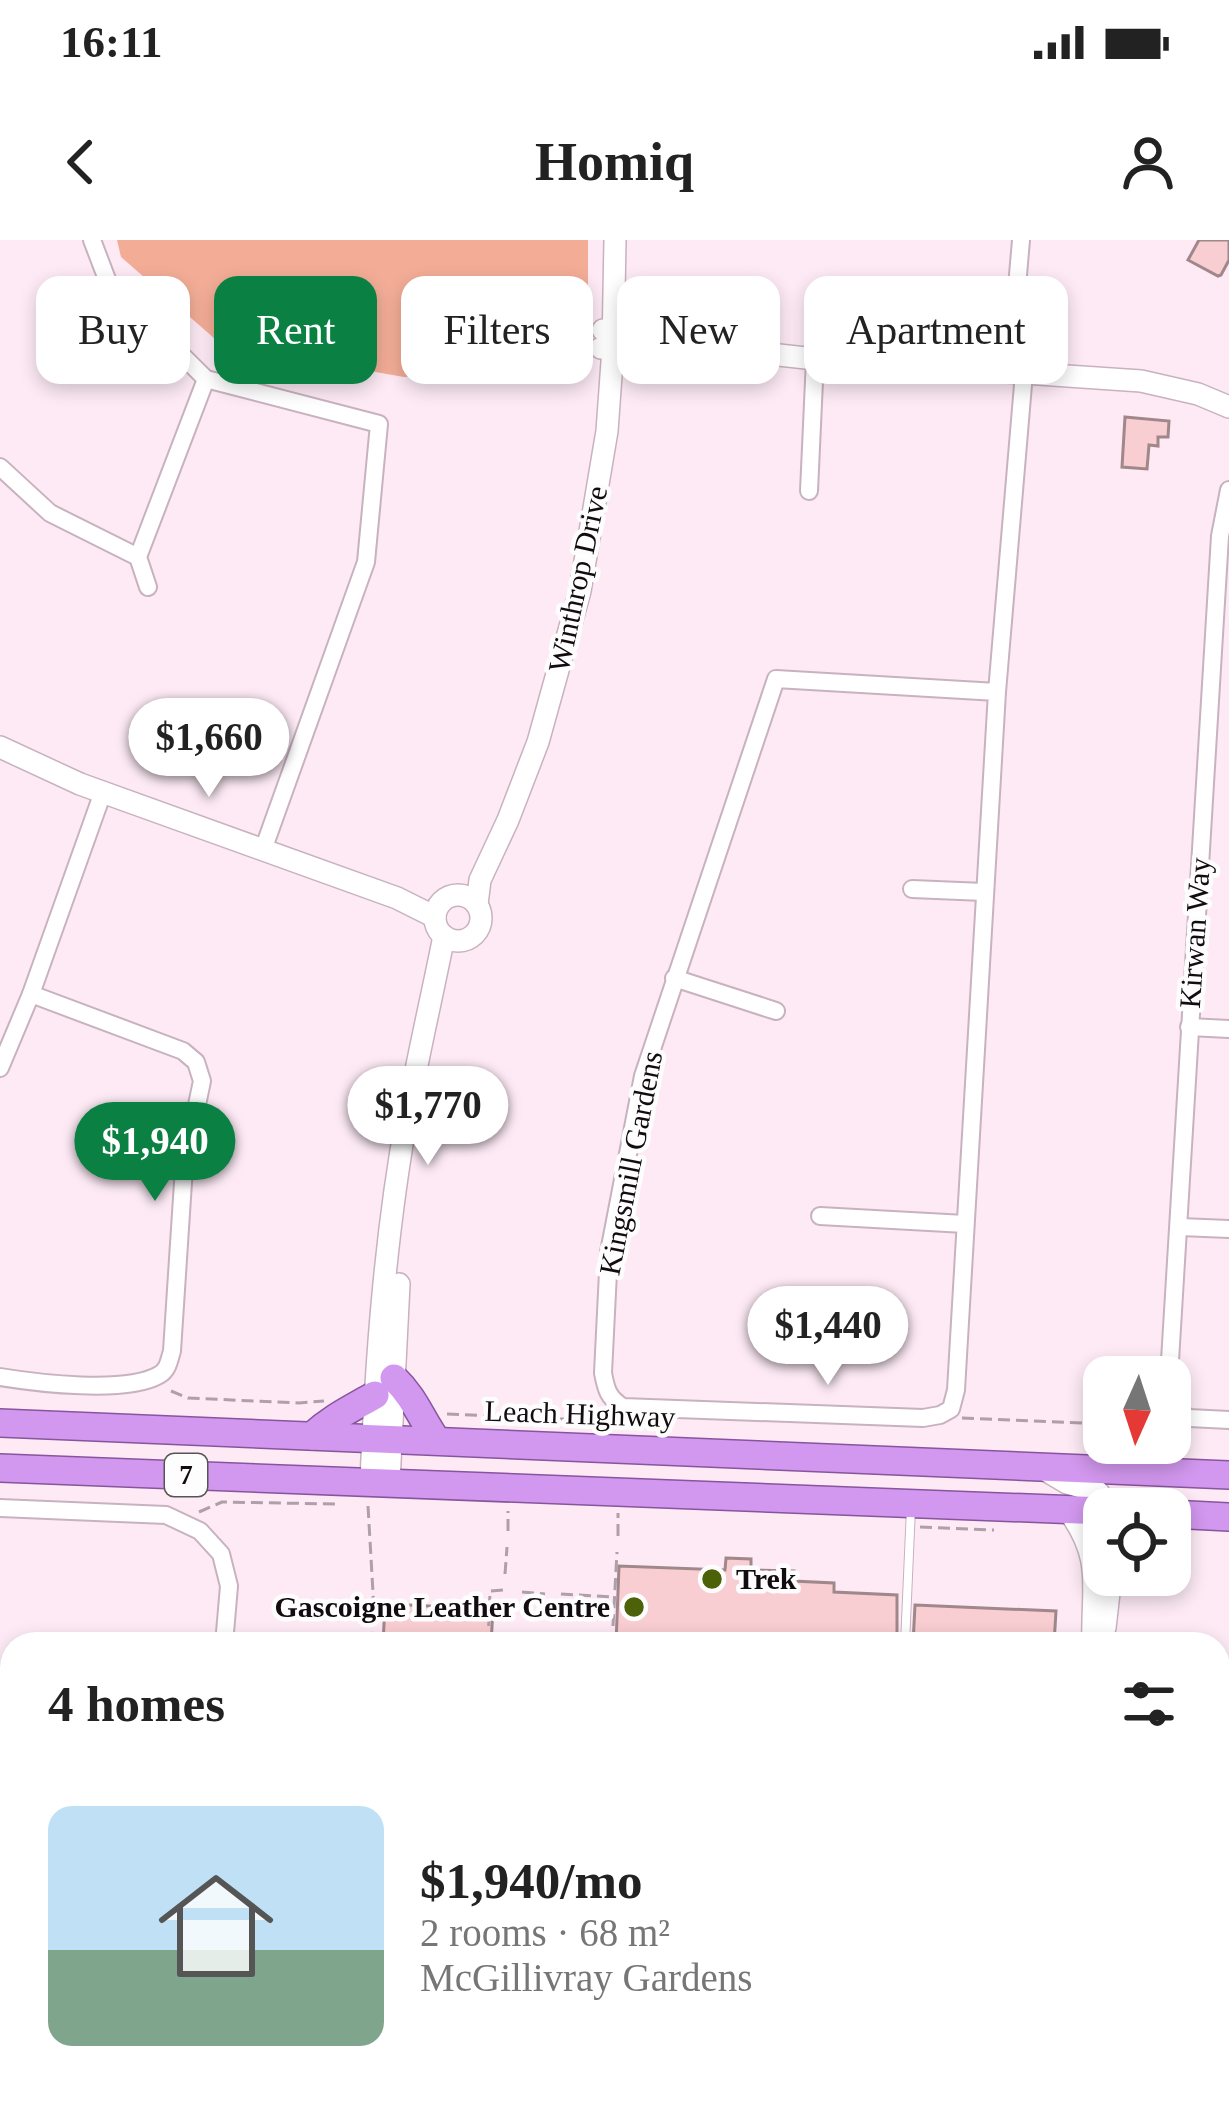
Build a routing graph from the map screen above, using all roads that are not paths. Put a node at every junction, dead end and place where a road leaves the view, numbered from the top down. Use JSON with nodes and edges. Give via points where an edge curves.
{"nodes":[{"id":1,"x":92,"y":240,"type":"edge"},
{"id":2,"x":603,"y":240,"type":"edge"},
{"id":3,"x":615,"y":240,"type":"edge"},
{"id":4,"x":1021,"y":240,"type":"edge"},
{"id":5,"x":1018,"y":276,"type":"edge"},
{"id":6,"x":608,"y":339,"type":"junction"},
{"id":7,"x":804,"y":358,"type":"edge"},
{"id":8,"x":1068,"y":377,"type":"edge"},
{"id":9,"x":206,"y":379,"type":"junction"},
{"id":10,"x":813,"y":384,"type":"edge"},
{"id":11,"x":1023,"y":384,"type":"edge"},
{"id":12,"x":1229,"y":407,"type":"edge"},
{"id":13,"x":0,"y":467,"type":"edge"},
{"id":14,"x":1229,"y":490,"type":"edge"},
{"id":15,"x":809,"y":491,"type":"dead end"},
{"id":16,"x":138,"y":557,"type":"junction"},
{"id":17,"x":148,"y":587,"type":"dead end"},
{"id":18,"x":1220,"y":663,"type":"edge"},
{"id":19,"x":997,"y":692,"type":"junction"},
{"id":20,"x":0,"y":747,"type":"edge"},
{"id":21,"x":103,"y":792,"type":"junction"},
{"id":22,"x":263,"y":850,"type":"junction"},
{"id":23,"x":912,"y":889,"type":"dead end"},
{"id":24,"x":984,"y":892,"type":"junction"},
{"id":25,"x":452,"y":916,"type":"junction"},
{"id":26,"x":674,"y":978,"type":"junction"},
{"id":27,"x":31,"y":994,"type":"junction"},
{"id":28,"x":776,"y":1011,"type":"dead end"},
{"id":29,"x":1189,"y":1027,"type":"junction"},
{"id":30,"x":1229,"y":1029,"type":"edge"},
{"id":31,"x":0,"y":1068,"type":"edge"},
{"id":32,"x":820,"y":1216,"type":"dead end"},
{"id":33,"x":965,"y":1225,"type":"junction"},
{"id":34,"x":1180,"y":1227,"type":"junction"},
{"id":35,"x":1229,"y":1229,"type":"edge"},
{"id":36,"x":1171,"y":1356,"type":"edge"},
{"id":37,"x":0,"y":1377,"type":"edge"},
{"id":38,"x":385,"y":1386,"type":"junction"},
{"id":39,"x":1191,"y":1418,"type":"edge"},
{"id":40,"x":1229,"y":1420,"type":"edge"},
{"id":41,"x":0,"y":1423,"type":"edge"},
{"id":42,"x":438,"y":1427,"type":"junction"},
{"id":43,"x":312,"y":1436,"type":"junction"},
{"id":44,"x":381,"y":1438,"type":"junction"},
{"id":45,"x":1040,"y":1466,"type":"junction"},
{"id":46,"x":0,"y":1468,"type":"edge"},
{"id":47,"x":1229,"y":1474,"type":"edge"},
{"id":48,"x":376,"y":1487,"type":"junction"},
{"id":49,"x":1084,"y":1488,"type":"edge"},
{"id":50,"x":911,"y":1503,"type":"junction"},
{"id":51,"x":0,"y":1508,"type":"edge"},
{"id":52,"x":1068,"y":1510,"type":"junction"},
{"id":53,"x":1083,"y":1510,"type":"edge"},
{"id":54,"x":1229,"y":1517,"type":"edge"},
{"id":55,"x":1191,"y":1518,"type":"edge"},
{"id":56,"x":1109,"y":1596,"type":"edge"},
{"id":57,"x":225,"y":1632,"type":"edge"},
{"id":58,"x":905,"y":1632,"type":"edge"},
{"id":59,"x":1093,"y":1632,"type":"edge"},
{"id":60,"x":1104,"y":1632,"type":"edge"}],
"edges":[{"from":1,"to":9,"type":"street","via":[[108,282]]},
{"from":2,"to":6,"type":"street","name":"Winthrop Drive"},
{"from":3,"to":6,"type":"street","name":"Winthrop Drive"},
{"from":4,"to":5,"type":"street"},
{"from":6,"to":7,"type":"street","via":[[673,336]]},
{"from":6,"to":25,"type":"street","name":"Winthrop Drive","via":[[564,607],[524,739]]},
{"from":8,"to":12,"type":"street","via":[[1141,381]]},
{"from":9,"to":16,"type":"street"},
{"from":9,"to":22,"type":"street","via":[[379,424],[366,562]]},
{"from":10,"to":15,"type":"street"},
{"from":11,"to":19,"type":"street"},
{"from":13,"to":16,"type":"street","via":[[50,513]]},
{"from":14,"to":18,"type":"street","name":"Kirwan Way","via":[[1220,536]]},
{"from":16,"to":17,"type":"street"},
{"from":18,"to":29,"type":"street","name":"Kirwan Way"},
{"from":19,"to":24,"type":"street"},
{"from":19,"to":26,"type":"street","name":"Kingsmill Gardens","via":[[776,679]]},
{"from":20,"to":21,"type":"street"},
{"from":21,"to":22,"type":"street"},
{"from":21,"to":27,"type":"street"},
{"from":22,"to":25,"type":"street"},
{"from":23,"to":24,"type":"street"},
{"from":24,"to":33,"type":"street"},
{"from":25,"to":38,"type":"street","name":"Winthrop Drive"},
{"from":26,"to":28,"type":"street"},
{"from":26,"to":33,"type":"street","name":"Kingsmill Gardens","via":[[643,1076],[609,1252],[603,1373],[612,1401],[940,1415],[951,1409],[956,1390]]},
{"from":27,"to":31,"type":"street"},
{"from":27,"to":37,"type":"street","via":[[183,1051],[202,1082],[184,1167],[167,1368],[120,1383]]},
{"from":29,"to":30,"type":"street"},
{"from":29,"to":34,"type":"street","name":"Kirwan Way"},
{"from":32,"to":33,"type":"street"},
{"from":34,"to":35,"type":"street"},
{"from":34,"to":36,"type":"street","name":"Kirwan Way"},
{"from":38,"to":42,"type":"highway","via":[[411,1394],[420,1415]]},
{"from":38,"to":43,"type":"highway"},
{"from":38,"to":44,"type":"street","name":"Winthrop Drive"},
{"from":39,"to":40,"type":"street"},
{"from":41,"to":43,"type":"highway","name":"Leach Highway","number":"7"},
{"from":42,"to":44,"type":"highway","name":"Leach Highway","number":"7"},
{"from":42,"to":45,"type":"highway","name":"Leach Highway","number":"7"},
{"from":43,"to":44,"type":"highway","name":"Leach Highway","number":"7"},
{"from":44,"to":48,"type":"street","name":"Winthrop Drive"},
{"from":45,"to":47,"type":"highway","name":"Leach Highway","number":"7"},
{"from":45,"to":49,"type":"street"},
{"from":46,"to":48,"type":"highway","number":"7"},
{"from":48,"to":50,"type":"highway","number":"7"},
{"from":50,"to":52,"type":"highway","number":"7"},
{"from":50,"to":58,"type":"lane"},
{"from":51,"to":57,"type":"street","via":[[166,1515],[200,1531],[220,1554],[229,1586]]},
{"from":52,"to":53,"type":"highway","number":"7"},
{"from":52,"to":59,"type":"street","via":[[1092,1554]]},
{"from":54,"to":55,"type":"highway"},
{"from":56,"to":60,"type":"street"}]}
